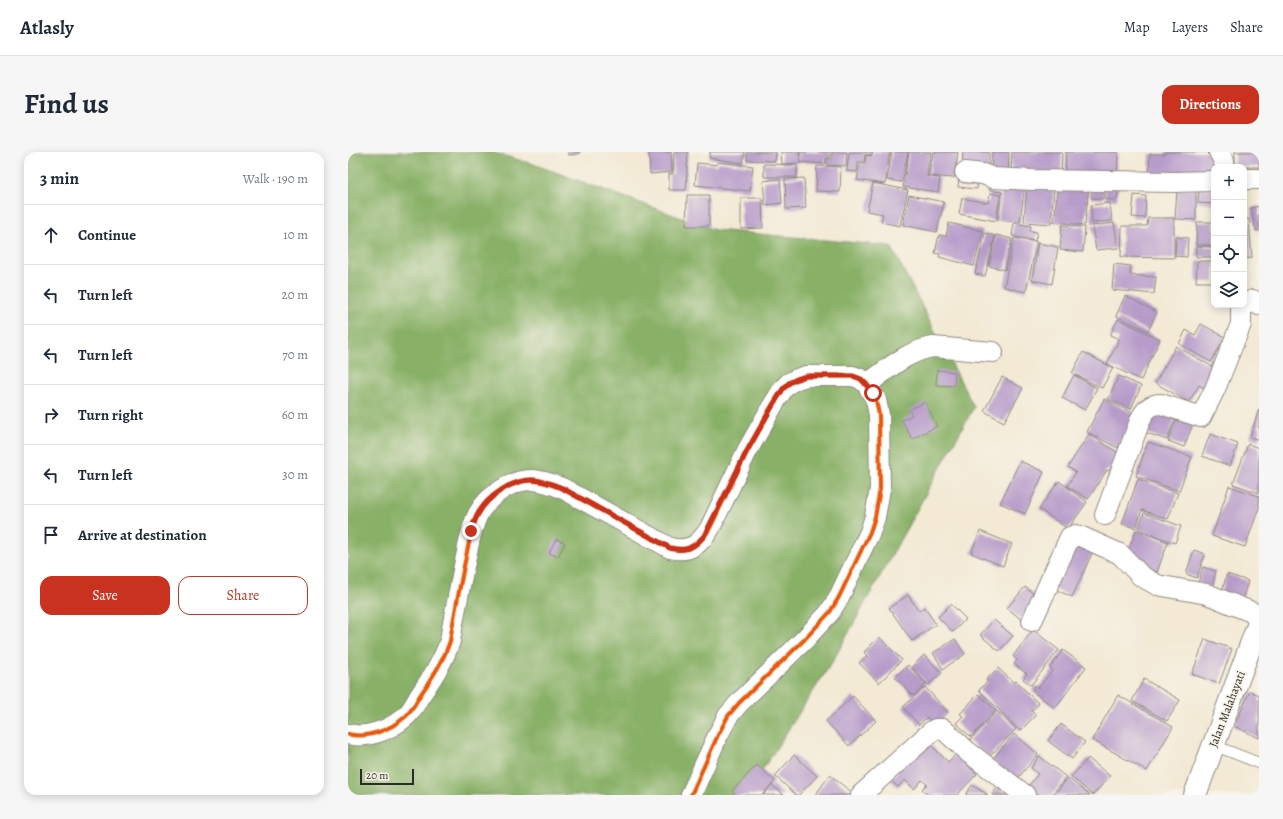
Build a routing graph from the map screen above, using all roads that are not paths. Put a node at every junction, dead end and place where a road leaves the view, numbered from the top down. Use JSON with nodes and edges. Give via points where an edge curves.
{"nodes":[{"id":1,"x":1219,"y":152,"type":"edge"},
{"id":2,"x":1224,"y":164,"type":"edge"},
{"id":3,"x":965,"y":172,"type":"dead end"},
{"id":4,"x":1247,"y":179,"type":"edge"},
{"id":5,"x":1259,"y":179,"type":"edge"},
{"id":6,"x":1211,"y":181,"type":"edge"},
{"id":7,"x":1259,"y":305,"type":"edge"},
{"id":8,"x":993,"y":352,"type":"dead end"},
{"id":9,"x":867,"y":384,"type":"junction"},
{"id":10,"x":1105,"y":515,"type":"dead end"},
{"id":11,"x":1259,"y":615,"type":"edge"},
{"id":12,"x":1032,"y":621,"type":"dead end"},
{"id":13,"x":1259,"y":623,"type":"edge"},
{"id":14,"x":348,"y":734,"type":"edge"},
{"id":15,"x":1213,"y":745,"type":"junction"},
{"id":16,"x":1259,"y":763,"type":"edge"},
{"id":17,"x":691,"y":795,"type":"edge"},
{"id":18,"x":861,"y":795,"type":"edge"},
{"id":19,"x":1025,"y":795,"type":"edge"},
{"id":20,"x":1195,"y":795,"type":"edge"}],
"edges":[{"from":1,"to":2,"type":"street"},
{"from":3,"to":6,"type":"street","via":[[993,178],[1034,180]]},
{"from":4,"to":5,"type":"street"},
{"from":7,"to":10,"type":"street","via":[[1253,300],[1246,303],[1242,310],[1241,324],[1201,417],[1161,404],[1155,404],[1146,410]]},
{"from":8,"to":9,"type":"street","via":[[924,348],[907,355]]},
{"from":9,"to":14,"type":"street","via":[[853,376],[806,376],[783,389],[747,451],[710,528],[697,544],[688,549],[670,548],[547,482],[532,480],[516,483],[503,490],[489,500],[479,513],[471,531],[450,641],[436,671],[406,716],[394,726],[366,735]]},
{"from":9,"to":17,"type":"street","via":[[876,400],[879,415],[880,489],[870,532],[830,612],[728,716]]},
{"from":11,"to":12,"type":"street","via":[[1207,594],[1157,585],[1141,576],[1120,554],[1075,535],[1070,537]]},
{"from":13,"to":15,"type":"main road","name":"Jalan Malahayati"},
{"from":15,"to":16,"type":"lane"},
{"from":15,"to":20,"type":"main road","name":"Jalan Malahayati"},
{"from":18,"to":19,"type":"street","via":[[932,731],[939,728]]}]}
